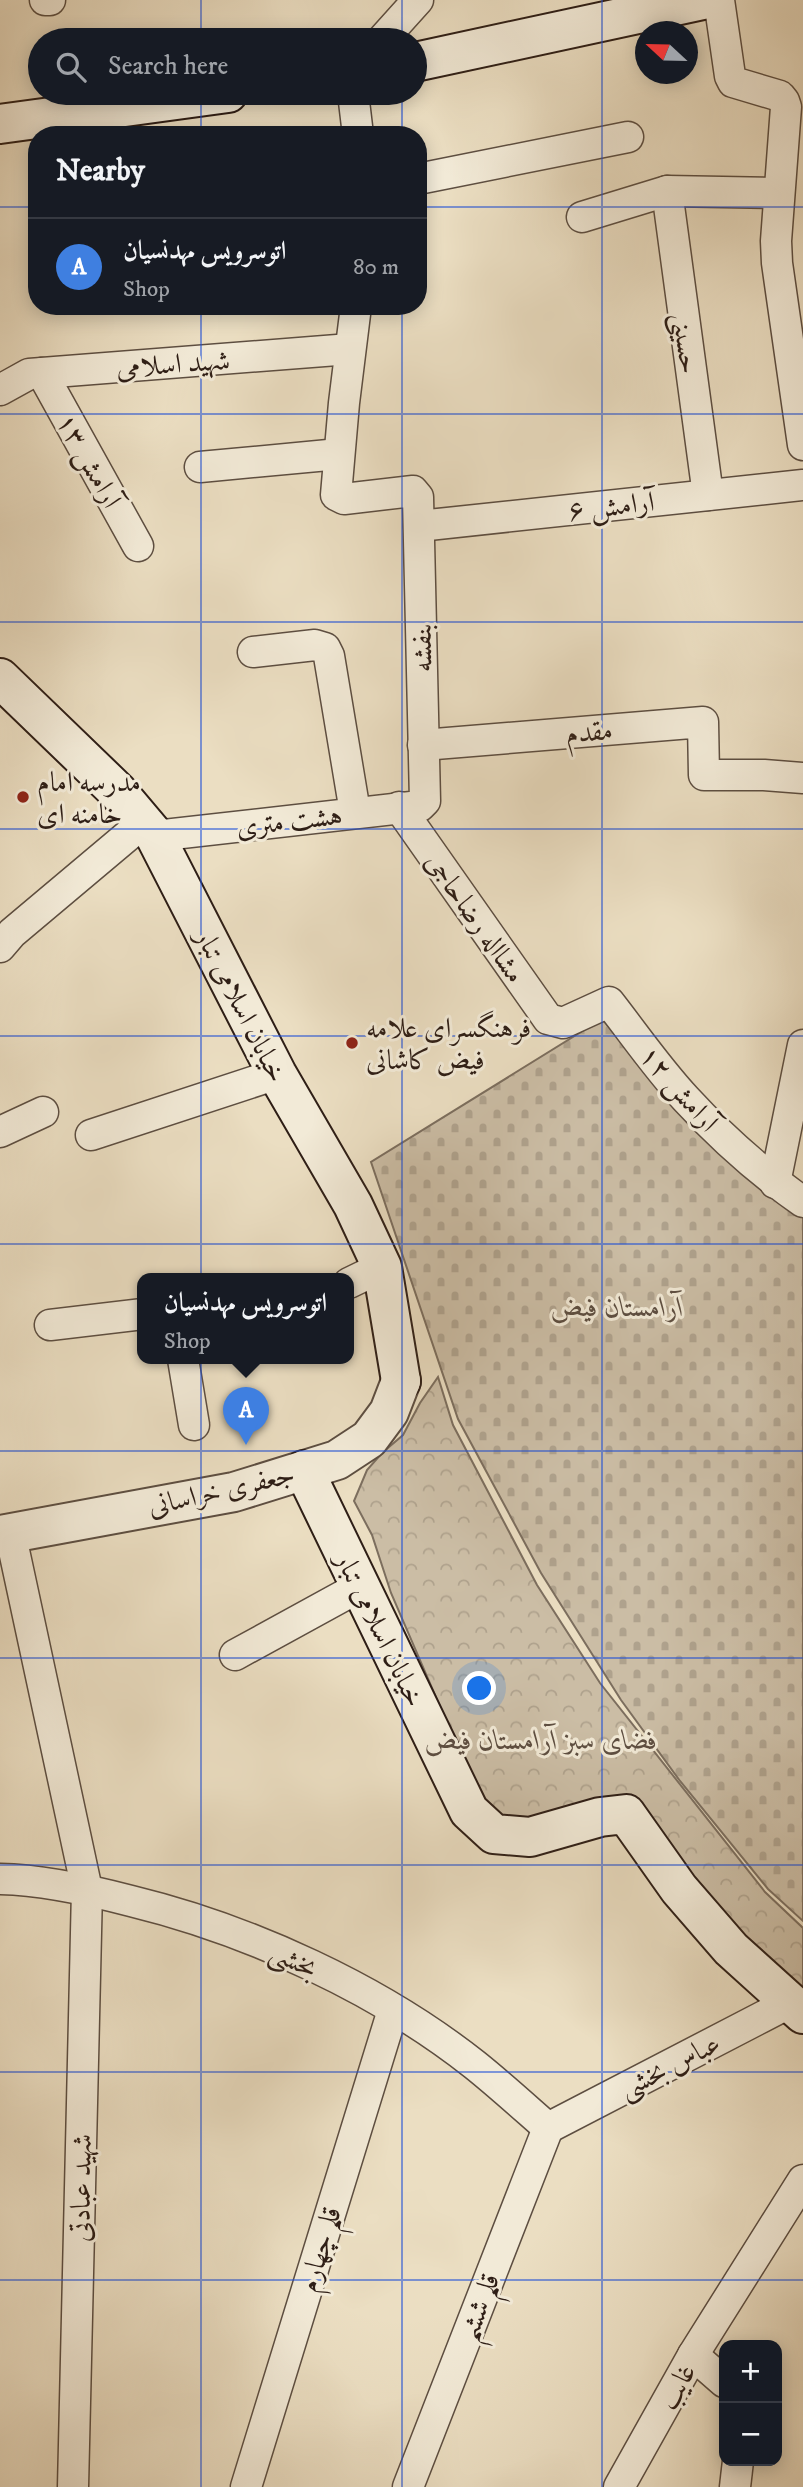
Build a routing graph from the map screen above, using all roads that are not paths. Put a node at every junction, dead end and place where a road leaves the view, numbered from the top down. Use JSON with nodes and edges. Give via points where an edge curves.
{"nodes":[{"id":1,"x":418,"y":0,"type":"edge"},
{"id":2,"x":697,"y":1,"type":"edge"},
{"id":3,"x":393,"y":28,"type":"edge"},
{"id":4,"x":427,"y":59,"type":"edge"},
{"id":5,"x":140,"y":105,"type":"edge"},
{"id":6,"x":354,"y":105,"type":"edge"},
{"id":7,"x":0,"y":124,"type":"edge"},
{"id":8,"x":357,"y":126,"type":"edge"},
{"id":9,"x":628,"y":137,"type":"dead end"},
{"id":10,"x":427,"y":177,"type":"edge"},
{"id":11,"x":667,"y":191,"type":"junction"},
{"id":12,"x":779,"y":193,"type":"junction"},
{"id":13,"x":582,"y":217,"type":"dead end"},
{"id":14,"x":355,"y":315,"type":"edge"},
{"id":15,"x":796,"y":337,"type":"edge"},
{"id":16,"x":350,"y":349,"type":"junction"},
{"id":17,"x":42,"y":373,"type":"junction"},
{"id":18,"x":0,"y":390,"type":"edge"},
{"id":19,"x":803,"y":445,"type":"edge"},
{"id":20,"x":339,"y":454,"type":"junction"},
{"id":21,"x":200,"y":467,"type":"dead end"},
{"id":22,"x":803,"y":485,"type":"edge"},
{"id":23,"x":708,"y":495,"type":"junction"},
{"id":24,"x":419,"y":526,"type":"junction"},
{"id":25,"x":138,"y":546,"type":"dead end"},
{"id":26,"x":253,"y":652,"type":"dead end"},
{"id":27,"x":0,"y":678,"type":"edge"},
{"id":28,"x":423,"y":745,"type":"junction"},
{"id":29,"x":803,"y":778,"type":"edge"},
{"id":30,"x":411,"y":806,"type":"junction"},
{"id":31,"x":355,"y":812,"type":"junction"},
{"id":32,"x":149,"y":829,"type":"junction"},
{"id":33,"x":0,"y":947,"type":"edge"},
{"id":34,"x":557,"y":1023,"type":"joint"},
{"id":35,"x":803,"y":1045,"type":"edge"},
{"id":36,"x":277,"y":1074,"type":"junction"},
{"id":37,"x":43,"y":1112,"type":"dead end"},
{"id":38,"x":0,"y":1132,"type":"edge"},
{"id":39,"x":90,"y":1135,"type":"dead end"},
{"id":40,"x":775,"y":1183,"type":"junction"},
{"id":41,"x":803,"y":1202,"type":"edge"},
{"id":42,"x":366,"y":1275,"type":"edge"},
{"id":43,"x":137,"y":1315,"type":"edge"},
{"id":44,"x":50,"y":1325,"type":"dead end"},
{"id":45,"x":184,"y":1364,"type":"edge"},
{"id":46,"x":401,"y":1381,"type":"joint"},
{"id":47,"x":194,"y":1425,"type":"dead end"},
{"id":48,"x":304,"y":1469,"type":"junction"},
{"id":49,"x":5,"y":1534,"type":"edge"},
{"id":50,"x":361,"y":1586,"type":"junction"},
{"id":51,"x":235,"y":1655,"type":"dead end"},
{"id":52,"x":0,"y":1879,"type":"edge"},
{"id":53,"x":87,"y":1890,"type":"junction"},
{"id":54,"x":797,"y":2008,"type":"edge"},
{"id":55,"x":393,"y":2010,"type":"junction"},
{"id":56,"x":548,"y":2128,"type":"junction"},
{"id":57,"x":803,"y":2180,"type":"edge"},
{"id":58,"x":693,"y":2355,"type":"junction"},
{"id":59,"x":719,"y":2378,"type":"edge"},
{"id":60,"x":737,"y":2466,"type":"edge"},
{"id":61,"x":74,"y":2487,"type":"edge"},
{"id":62,"x":246,"y":2487,"type":"edge"},
{"id":63,"x":408,"y":2487,"type":"edge"},
{"id":64,"x":619,"y":2487,"type":"edge"},
{"id":65,"x":735,"y":2487,"type":"edge"}],
"edges":[{"from":1,"to":3,"type":"street"},
{"from":2,"to":4,"type":"main road"},
{"from":2,"to":12,"type":"street","via":[[733,82],[784,101]]},
{"from":5,"to":7,"type":"main road"},
{"from":6,"to":8,"type":"street"},
{"from":9,"to":10,"type":"street"},
{"from":11,"to":12,"type":"street"},
{"from":11,"to":13,"type":"street"},
{"from":11,"to":23,"type":"street","name":"حسینی"},
{"from":12,"to":15,"type":"street","via":[[777,264]]},
{"from":14,"to":16,"type":"street"},
{"from":15,"to":19,"type":"street"},
{"from":16,"to":17,"type":"street","name":"شهید اسلامی"},
{"from":16,"to":20,"type":"street"},
{"from":17,"to":18,"type":"street","name":"شهید اسلامی","via":[[29,374]]},
{"from":17,"to":25,"type":"street","name":"آرامش ۱۳"},
{"from":20,"to":21,"type":"street"},
{"from":20,"to":24,"type":"street","name":"بنفشه","via":[[336,495],[413,491]]},
{"from":22,"to":23,"type":"street","name":"آرامش ۶"},
{"from":23,"to":24,"type":"street","name":"آرامش ۶"},
{"from":24,"to":28,"type":"street","name":"بنفشه"},
{"from":26,"to":31,"type":"street","via":[[315,645],[325,648]]},
{"from":27,"to":32,"type":"main road","name":"خیابان اسلامی تبار","via":[[117,791]]},
{"from":28,"to":29,"type":"street","name":"مقدم","via":[[703,722],[704,775]]},
{"from":28,"to":30,"type":"street","name":"بنفشه"},
{"from":30,"to":31,"type":"street","name":"هشت متری"},
{"from":30,"to":34,"type":"street","name":"مشااله رضاحاجی","via":[[548,1019]]},
{"from":31,"to":32,"type":"street","name":"هشت متری"},
{"from":32,"to":33,"type":"street","via":[[12,933]]},
{"from":32,"to":36,"type":"main road","name":"خیابان اسلامی تبار"},
{"from":34,"to":40,"type":"street","name":"آرامش ۱۲","via":[[609,1002],[685,1098]]},
{"from":35,"to":40,"type":"street"},
{"from":36,"to":39,"type":"street"},
{"from":36,"to":42,"type":"main road","name":"خیابان اسلامی تبار","via":[[353,1205]]},
{"from":37,"to":38,"type":"street"},
{"from":40,"to":41,"type":"street","name":"آرامش ۱۲"},
{"from":42,"to":46,"type":"main road","name":"خیابان اسلامی تبار"},
{"from":43,"to":44,"type":"street"},
{"from":45,"to":47,"type":"street"},
{"from":46,"to":48,"type":"main road","name":"جعفری خراسانی","via":[[389,1412],[369,1439],[337,1460]]},
{"from":48,"to":49,"type":"main road","name":"جعفری خراسانی","via":[[234,1492]]},
{"from":48,"to":50,"type":"main road","name":"خیابان اسلامی تبار"},
{"from":49,"to":53,"type":"street","name":"شهید عبادتی"},
{"from":50,"to":51,"type":"street"},
{"from":50,"to":54,"type":"main road","name":"خیابان اسلامی تبار","via":[[469,1811],[494,1834],[530,1838],[626,1814],[679,1889],[731,1949]]},
{"from":52,"to":53,"type":"street","name":"بخشی"},
{"from":53,"to":55,"type":"street","name":"بخشی","via":[[156,1907],[296,1957]]},
{"from":53,"to":61,"type":"street","name":"شهید عبادتی"},
{"from":54,"to":56,"type":"street","name":"عباس بخشی"},
{"from":55,"to":56,"type":"street","name":"بخشی","via":[[474,2065]]},
{"from":55,"to":62,"type":"street","name":"قلم چهارم"},
{"from":56,"to":63,"type":"street","name":"قلم ششم"},
{"from":57,"to":58,"type":"street","name":"غایب"},
{"from":58,"to":59,"type":"street"},
{"from":58,"to":64,"type":"street","name":"غایب"},
{"from":60,"to":65,"type":"street"}]}
